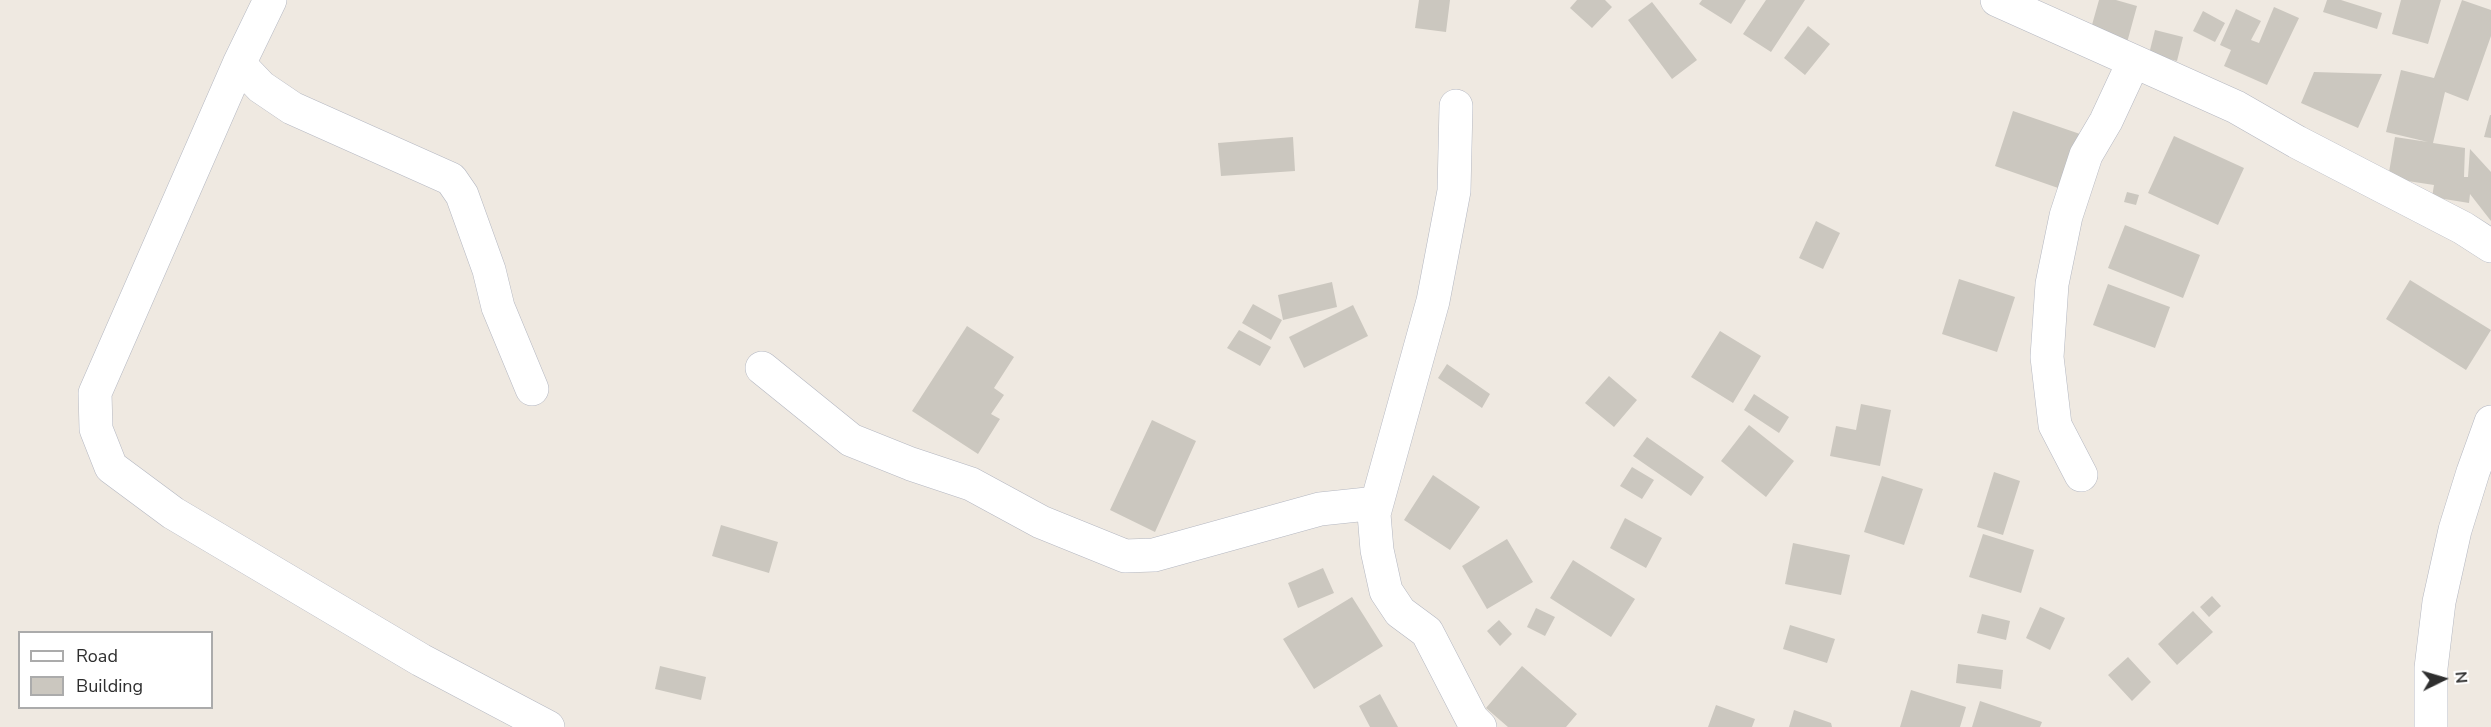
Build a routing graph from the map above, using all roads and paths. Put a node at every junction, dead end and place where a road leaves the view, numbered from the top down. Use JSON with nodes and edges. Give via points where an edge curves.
{"nodes":[{"id":1,"x":270,"y":0,"type":"edge"},
{"id":2,"x":1997,"y":0,"type":"edge"},
{"id":3,"x":2133,"y":63,"type":"junction"},
{"id":4,"x":239,"y":64,"type":"junction"},
{"id":5,"x":1456,"y":106,"type":"dead end"},
{"id":6,"x":2491,"y":246,"type":"edge"},
{"id":7,"x":762,"y":368,"type":"dead end"},
{"id":8,"x":532,"y":389,"type":"dead end"},
{"id":9,"x":2491,"y":422,"type":"edge"},
{"id":10,"x":2081,"y":475,"type":"dead end"},
{"id":11,"x":1377,"y":503,"type":"junction"},
{"id":12,"x":548,"y":727,"type":"edge"},
{"id":13,"x":1480,"y":727,"type":"edge"},
{"id":14,"x":2432,"y":727,"type":"edge"}],
"edges":[{"from":1,"to":4,"type":"street"},
{"from":2,"to":3,"type":"street"},
{"from":3,"to":6,"type":"street","via":[[2236,107]]},
{"from":3,"to":10,"type":"street","via":[[2086,155],[2066,216],[2052,284],[2047,357],[2055,425]]},
{"from":4,"to":8,"type":"street","via":[[261,87],[292,108],[451,179],[462,195],[498,307]]},
{"from":4,"to":12,"type":"street","via":[[94,393],[96,429],[111,467],[173,513],[422,660]]},
{"from":5,"to":11,"type":"street","via":[[1454,191],[1433,301]]},
{"from":7,"to":11,"type":"street","via":[[851,440],[971,484],[1041,522],[1125,556],[1154,555],[1320,509]]},
{"from":9,"to":14,"type":"street","via":[[2455,530],[2439,602],[2431,668]]},
{"from":11,"to":13,"type":"street","via":[[1377,550],[1386,591],[1400,612],[1427,632],[1472,719]]}]}
